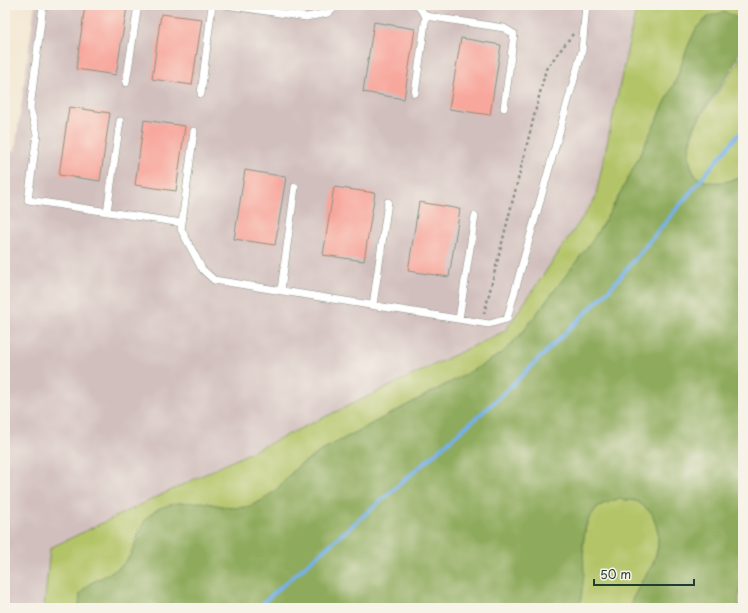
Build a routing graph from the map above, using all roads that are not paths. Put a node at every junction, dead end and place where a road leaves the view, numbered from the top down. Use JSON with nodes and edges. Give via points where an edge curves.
{"nodes":[{"id":1,"x":43,"y":5,"type":"edge"},
{"id":2,"x":138,"y":5,"type":"edge"},
{"id":3,"x":212,"y":5,"type":"edge"},
{"id":4,"x":225,"y":5,"type":"edge"},
{"id":5,"x":338,"y":5,"type":"edge"},
{"id":6,"x":417,"y":5,"type":"edge"},
{"id":7,"x":586,"y":5,"type":"edge"},
{"id":8,"x":426,"y":16,"type":"junction"},
{"id":9,"x":126,"y":83,"type":"dead end"},
{"id":10,"x":415,"y":93,"type":"dead end"},
{"id":11,"x":201,"y":94,"type":"dead end"},
{"id":12,"x":504,"y":108,"type":"dead end"},
{"id":13,"x":120,"y":121,"type":"dead end"},
{"id":14,"x":194,"y":131,"type":"dead end"},
{"id":15,"x":295,"y":187,"type":"dead end"},
{"id":16,"x":388,"y":202,"type":"dead end"},
{"id":17,"x":107,"y":212,"type":"junction"},
{"id":18,"x":475,"y":216,"type":"dead end"},
{"id":19,"x":182,"y":223,"type":"junction"},
{"id":20,"x":281,"y":290,"type":"junction"},
{"id":21,"x":373,"y":305,"type":"junction"},
{"id":22,"x":459,"y":319,"type":"junction"}],
"edges":[{"from":1,"to":17,"type":"lane","via":[[30,108],[37,134],[28,200]]},
{"from":2,"to":9,"type":"lane"},
{"from":3,"to":11,"type":"lane"},
{"from":4,"to":5,"type":"lane","via":[[306,17],[328,13]]},
{"from":6,"to":8,"type":"lane"},
{"from":7,"to":22,"type":"lane","via":[[582,51],[507,319],[489,324]]},
{"from":8,"to":10,"type":"lane"},
{"from":8,"to":12,"type":"lane","via":[[504,28],[514,34]]},
{"from":13,"to":17,"type":"lane"},
{"from":14,"to":19,"type":"lane"},
{"from":15,"to":20,"type":"lane"},
{"from":16,"to":21,"type":"lane"},
{"from":17,"to":19,"type":"lane"},
{"from":18,"to":22,"type":"lane"},
{"from":19,"to":20,"type":"lane","via":[[181,229],[202,269],[214,280]]},
{"from":20,"to":21,"type":"lane"},
{"from":21,"to":22,"type":"lane"}]}
